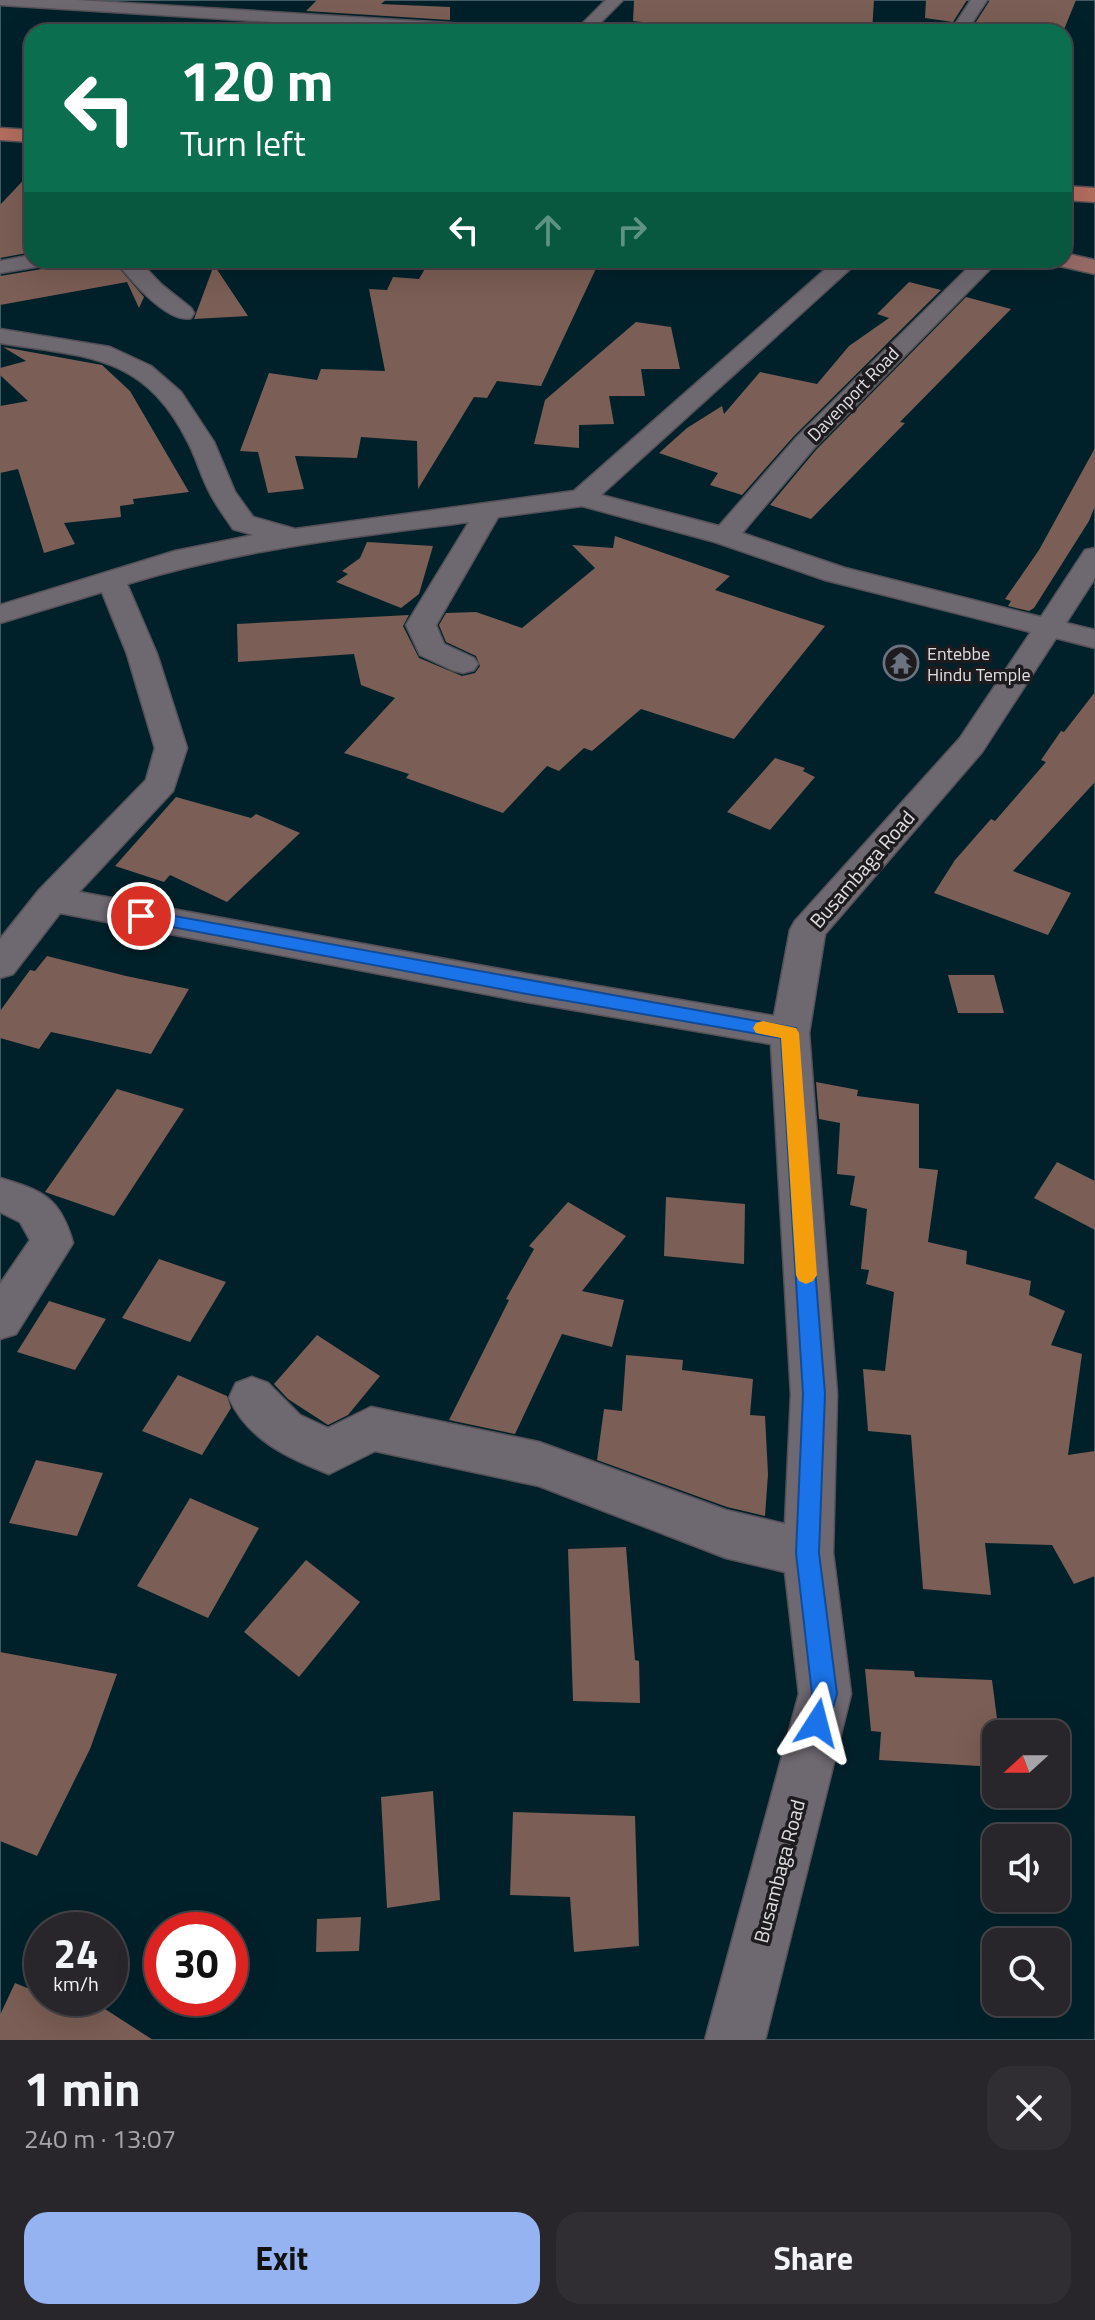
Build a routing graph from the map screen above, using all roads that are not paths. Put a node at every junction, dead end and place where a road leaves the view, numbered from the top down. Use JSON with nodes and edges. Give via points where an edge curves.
{"nodes":[{"id":1,"x":0,"y":0,"type":"edge"},
{"id":2,"x":209,"y":0,"type":"edge"},
{"id":3,"x":615,"y":0,"type":"edge"},
{"id":4,"x":979,"y":0,"type":"edge"},
{"id":5,"x":192,"y":11,"type":"junction"},
{"id":6,"x":391,"y":24,"type":"edge"},
{"id":7,"x":590,"y":24,"type":"edge"},
{"id":8,"x":963,"y":24,"type":"edge"},
{"id":9,"x":0,"y":124,"type":"edge"},
{"id":10,"x":24,"y":126,"type":"edge"},
{"id":11,"x":0,"y":134,"type":"edge"},
{"id":12,"x":24,"y":136,"type":"edge"},
{"id":13,"x":1072,"y":183,"type":"edge"},
{"id":14,"x":1095,"y":184,"type":"edge"},
{"id":15,"x":1072,"y":194,"type":"edge"},
{"id":16,"x":1095,"y":195,"type":"edge"},
{"id":17,"x":1072,"y":262,"type":"edge"},
{"id":18,"x":24,"y":263,"type":"edge"},
{"id":19,"x":0,"y":267,"type":"edge"},
{"id":20,"x":1095,"y":267,"type":"edge"},
{"id":21,"x":133,"y":268,"type":"edge"},
{"id":22,"x":840,"y":268,"type":"edge"},
{"id":23,"x":980,"y":268,"type":"edge"},
{"id":24,"x":183,"y":313,"type":"dead end"},
{"id":25,"x":0,"y":336,"type":"edge"},
{"id":26,"x":222,"y":492,"type":"junction"},
{"id":27,"x":582,"y":498,"type":"junction"},
{"id":28,"x":490,"y":509,"type":"junction"},
{"id":29,"x":290,"y":536,"type":"junction"},
{"id":30,"x":725,"y":536,"type":"junction"},
{"id":31,"x":1095,"y":556,"type":"edge"},
{"id":32,"x":185,"y":557,"type":"junction"},
{"id":33,"x":112,"y":581,"type":"junction"},
{"id":34,"x":0,"y":614,"type":"edge"},
{"id":35,"x":1049,"y":629,"type":"junction"},
{"id":36,"x":1095,"y":639,"type":"edge"},
{"id":37,"x":463,"y":664,"type":"dead end"},
{"id":38,"x":52,"y":899,"type":"junction"},
{"id":39,"x":0,"y":965,"type":"edge"},
{"id":40,"x":790,"y":1033,"type":"junction"},
{"id":41,"x":0,"y":1195,"type":"edge"},
{"id":42,"x":0,"y":1320,"type":"edge"},
{"id":43,"x":252,"y":1398,"type":"dead end"},
{"id":44,"x":808,"y":1553,"type":"junction"},
{"id":45,"x":735,"y":2040,"type":"edge"}],
"edges":[{"from":1,"to":5,"type":"street"},
{"from":2,"to":5,"type":"street"},
{"from":3,"to":7,"type":"street"},
{"from":4,"to":8,"type":"street"},
{"from":5,"to":6,"type":"street"},
{"from":9,"to":10,"type":"highway"},
{"from":11,"to":12,"type":"highway"},
{"from":13,"to":14,"type":"highway"},
{"from":15,"to":16,"type":"highway"},
{"from":17,"to":20,"type":"main road"},
{"from":18,"to":19,"type":"street"},
{"from":21,"to":24,"type":"street"},
{"from":22,"to":27,"type":"street"},
{"from":23,"to":30,"type":"street","name":"Davenport Road","via":[[805,443]]},
{"from":25,"to":26,"type":"street","via":[[110,354],[143,371],[169,392],[201,442]]},
{"from":26,"to":29,"type":"street","via":[[243,523]]},
{"from":26,"to":32,"type":"street","via":[[222,527]]},
{"from":27,"to":28,"type":"street"},
{"from":27,"to":30,"type":"street"},
{"from":28,"to":29,"type":"street"},
{"from":28,"to":37,"type":"street","via":[[421,625],[431,649]]},
{"from":29,"to":32,"type":"street"},
{"from":30,"to":35,"type":"street","via":[[835,574]]},
{"from":31,"to":35,"type":"street","name":"Busambaga Road"},
{"from":32,"to":33,"type":"street"},
{"from":33,"to":34,"type":"street"},
{"from":33,"to":38,"type":"street","via":[[171,748],[161,784]]},
{"from":35,"to":36,"type":"street"},
{"from":35,"to":40,"type":"street","name":"Busambaga Road","via":[[971,745],[808,930]]},
{"from":38,"to":39,"type":"street"},
{"from":38,"to":40,"type":"street"},
{"from":40,"to":44,"type":"street","name":"Busambaga Road","via":[[814,1394]]},
{"from":41,"to":42,"type":"street","via":[[30,1204],[46,1220],[52,1243]]},
{"from":43,"to":44,"type":"street","via":[[283,1430],[329,1452],[371,1429],[539,1464],[726,1534]]},
{"from":44,"to":45,"type":"street","name":"Busambaga Road","via":[[825,1694]]}]}
